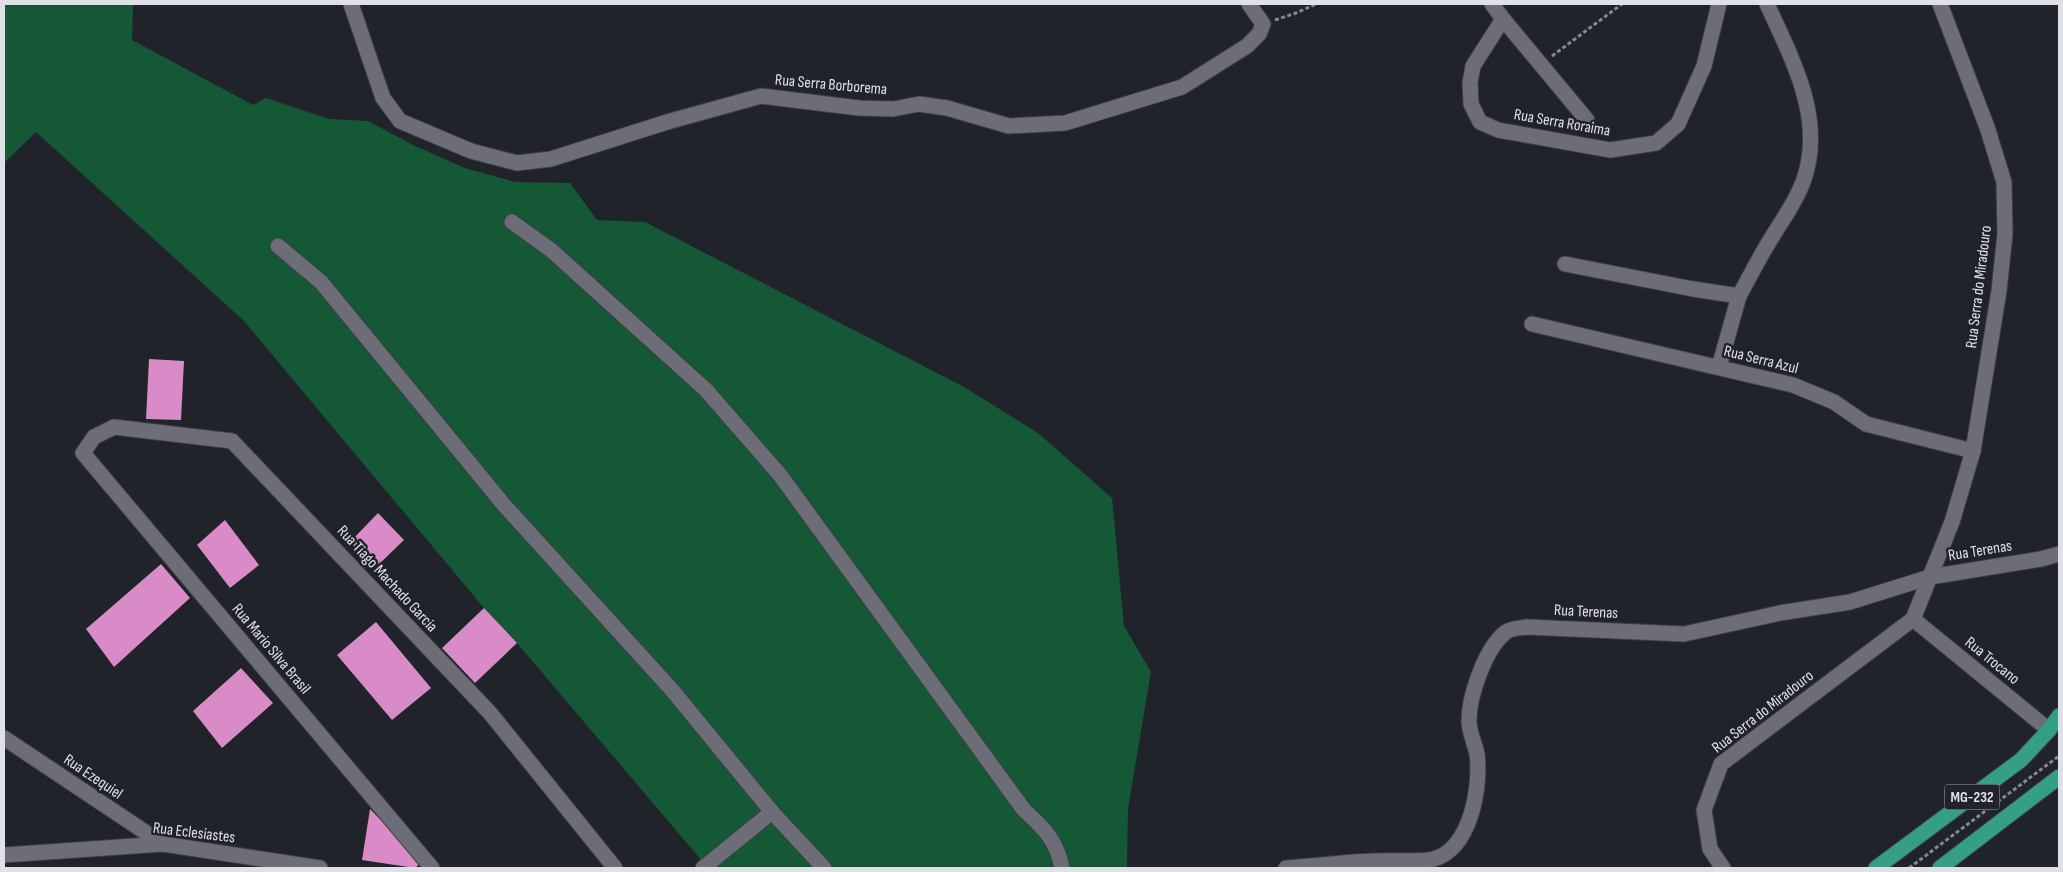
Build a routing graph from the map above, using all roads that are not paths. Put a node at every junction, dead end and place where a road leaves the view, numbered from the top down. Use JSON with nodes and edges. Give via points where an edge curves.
{"nodes":[{"id":1,"x":351,"y":4,"type":"edge"},
{"id":2,"x":1249,"y":4,"type":"edge"},
{"id":3,"x":1492,"y":4,"type":"edge"},
{"id":4,"x":1719,"y":4,"type":"edge"},
{"id":5,"x":1767,"y":4,"type":"edge"},
{"id":6,"x":1940,"y":4,"type":"edge"},
{"id":7,"x":1503,"y":19,"type":"junction"},
{"id":8,"x":1587,"y":120,"type":"dead end"},
{"id":9,"x":512,"y":222,"type":"dead end"},
{"id":10,"x":278,"y":246,"type":"dead end"},
{"id":11,"x":1565,"y":264,"type":"dead end"},
{"id":12,"x":1739,"y":296,"type":"junction"},
{"id":13,"x":1532,"y":324,"type":"dead end"},
{"id":14,"x":1720,"y":367,"type":"junction"},
{"id":15,"x":1972,"y":452,"type":"junction"},
{"id":16,"x":83,"y":453,"type":"joint"},
{"id":17,"x":2059,"y":554,"type":"edge"},
{"id":18,"x":1930,"y":577,"type":"junction"},
{"id":19,"x":1913,"y":619,"type":"junction"},
{"id":20,"x":2059,"y":716,"type":"edge"},
{"id":21,"x":2049,"y":730,"type":"junction"},
{"id":22,"x":4,"y":738,"type":"edge"},
{"id":23,"x":2059,"y":777,"type":"edge"},
{"id":24,"x":772,"y":812,"type":"junction"},
{"id":25,"x":163,"y":844,"type":"junction"},
{"id":26,"x":4,"y":855,"type":"edge"},
{"id":27,"x":320,"y":868,"type":"edge"},
{"id":28,"x":432,"y":868,"type":"edge"},
{"id":29,"x":615,"y":868,"type":"edge"},
{"id":30,"x":703,"y":868,"type":"edge"},
{"id":31,"x":824,"y":868,"type":"edge"},
{"id":32,"x":1062,"y":868,"type":"edge"},
{"id":33,"x":1286,"y":868,"type":"edge"},
{"id":34,"x":1723,"y":868,"type":"edge"},
{"id":35,"x":1876,"y":868,"type":"edge"},
{"id":36,"x":1940,"y":868,"type":"edge"}],
"edges":[{"from":1,"to":2,"type":"street","name":"Rua Serra Borborema","via":[[384,98],[400,120],[471,151],[517,163],[551,159],[761,96],[859,108],[893,109],[919,104],[947,108],[1009,126],[1065,123],[1182,87],[1247,46],[1260,34],[1263,24]]},
{"from":3,"to":7,"type":"street","name":"Rua Serra Roraima"},
{"from":4,"to":7,"type":"street","name":"Rua Serra Roraima","via":[[1704,66],[1678,124],[1656,143],[1610,150],[1498,130],[1480,122],[1471,104],[1473,66]]},
{"from":5,"to":12,"type":"street","via":[[1798,73],[1812,124],[1810,158],[1792,205]]},
{"from":6,"to":15,"type":"street","name":"Rua Serra do Miradouro","via":[[1987,127],[2004,182],[2005,234],[1999,291]]},
{"from":7,"to":8,"type":"street","name":"Rua Serra Roraima"},
{"from":9,"to":32,"type":"street","via":[[551,250],[706,390],[780,475],[1024,810],[1045,828],[1059,853]]},
{"from":10,"to":24,"type":"street","via":[[321,282],[504,505],[672,690]]},
{"from":11,"to":12,"type":"street"},
{"from":12,"to":14,"type":"street"},
{"from":13,"to":14,"type":"street","name":"Rua Serra Azul"},
{"from":14,"to":15,"type":"street","name":"Rua Serra Azul","via":[[1793,385],[1834,402],[1866,424]]},
{"from":15,"to":18,"type":"street","name":"Rua Serra do Miradouro","via":[[1952,522]]},
{"from":16,"to":28,"type":"street","name":"Rua Mario Silva Brasil"},
{"from":16,"to":29,"type":"street","name":"Rua Tiago Machado Garcia","via":[[94,437],[114,427],[232,441],[490,714]]},
{"from":17,"to":18,"type":"street","name":"Rua Terenas"},
{"from":18,"to":19,"type":"street","name":"Rua Serra do Miradouro"},
{"from":18,"to":33,"type":"street","name":"Rua Terenas","via":[[1850,602],[1684,634],[1527,627],[1507,631],[1494,644],[1480,668],[1475,689],[1469,721],[1477,756],[1476,796],[1467,826],[1457,844],[1434,859]]},
{"from":19,"to":21,"type":"street","name":"Rua Trocano"},
{"from":19,"to":34,"type":"street","name":"Rua Serra do Miradouro","via":[[1721,764],[1704,810],[1710,849]]},
{"from":20,"to":21,"type":"main road","number":"MG-232"},
{"from":21,"to":35,"type":"main road","number":"MG-232","via":[[2020,760]]},
{"from":22,"to":25,"type":"street","name":"Rua Ezequiel"},
{"from":23,"to":36,"type":"main road","number":"MG-232"},
{"from":24,"to":30,"type":"street"},
{"from":24,"to":31,"type":"street"},
{"from":25,"to":26,"type":"street","name":"Rua Eclesiastes"},
{"from":25,"to":27,"type":"street","name":"Rua Eclesiastes"}]}
